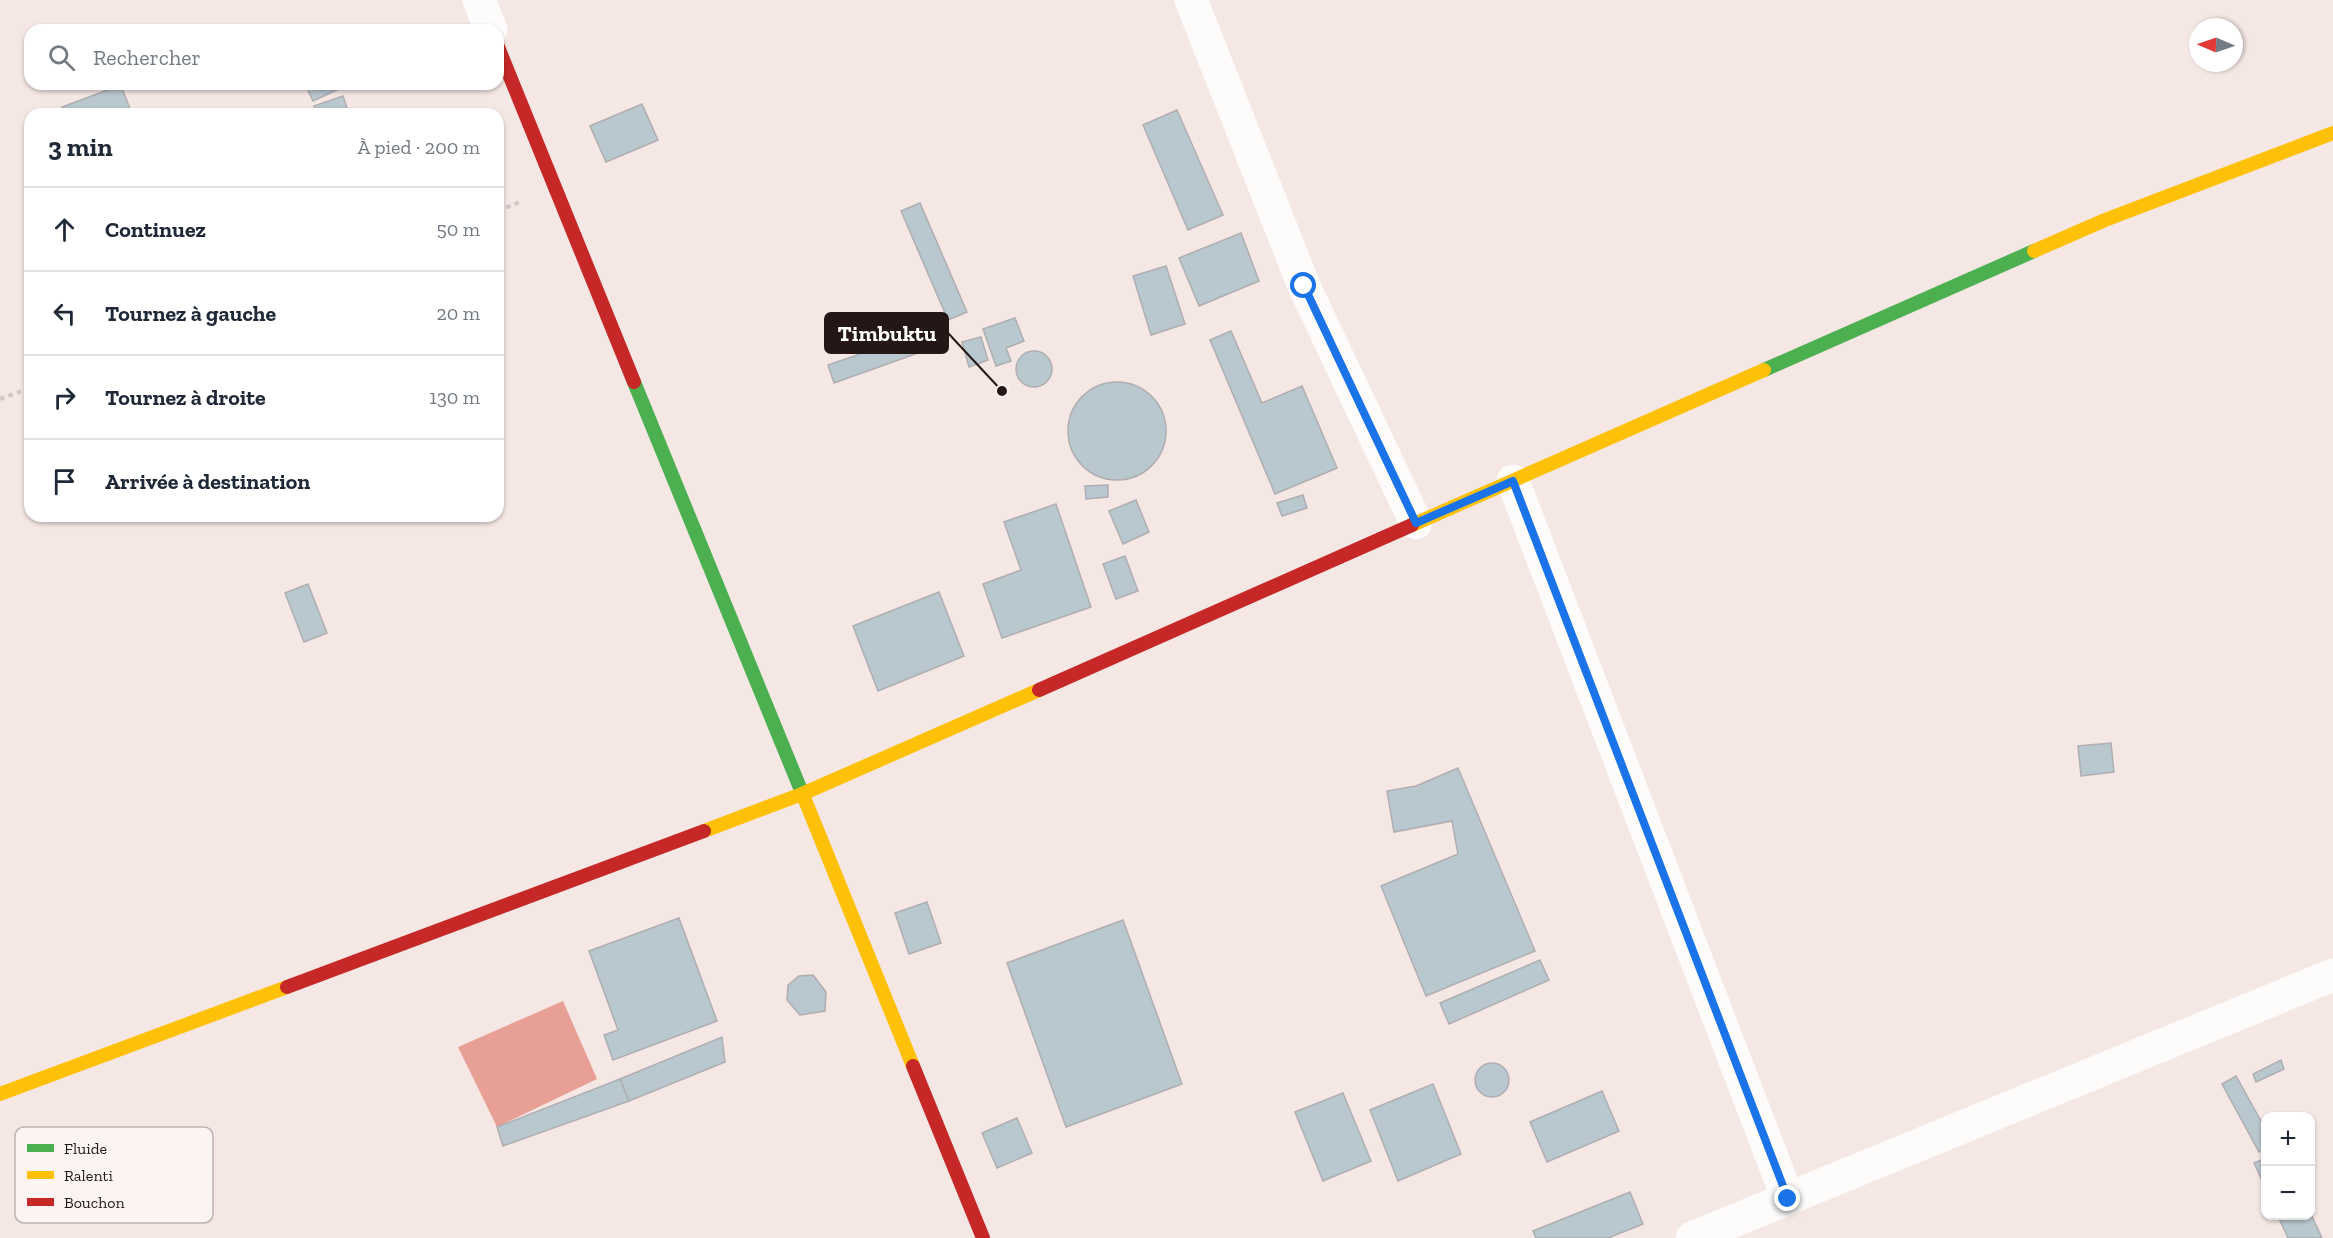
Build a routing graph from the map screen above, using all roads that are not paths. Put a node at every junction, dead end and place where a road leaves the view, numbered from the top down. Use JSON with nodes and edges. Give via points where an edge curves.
{"nodes":[{"id":1,"x":479,"y":0,"type":"edge"},
{"id":2,"x":1191,"y":0,"type":"edge"},
{"id":3,"x":489,"y":24,"type":"edge"},
{"id":4,"x":504,"y":62,"type":"edge"},
{"id":5,"x":2333,"y":133,"type":"edge"},
{"id":6,"x":1513,"y":481,"type":"junction"},
{"id":7,"x":1416,"y":523,"type":"junction"},
{"id":8,"x":802,"y":794,"type":"junction"},
{"id":9,"x":2333,"y":975,"type":"edge"},
{"id":10,"x":0,"y":1095,"type":"edge"},
{"id":11,"x":1788,"y":1199,"type":"junction"},
{"id":12,"x":983,"y":1238,"type":"edge"},
{"id":13,"x":1692,"y":1238,"type":"edge"}],
"edges":[{"from":1,"to":3,"type":"street"},
{"from":2,"to":7,"type":"street","via":[[1304,286]]},
{"from":4,"to":8,"type":"street"},
{"from":5,"to":6,"type":"street","via":[[2105,220]]},
{"from":6,"to":7,"type":"street"},
{"from":6,"to":11,"type":"street"},
{"from":7,"to":8,"type":"street"},
{"from":8,"to":10,"type":"street"},
{"from":8,"to":12,"type":"street"},
{"from":9,"to":11,"type":"street"},
{"from":11,"to":13,"type":"street"}]}
